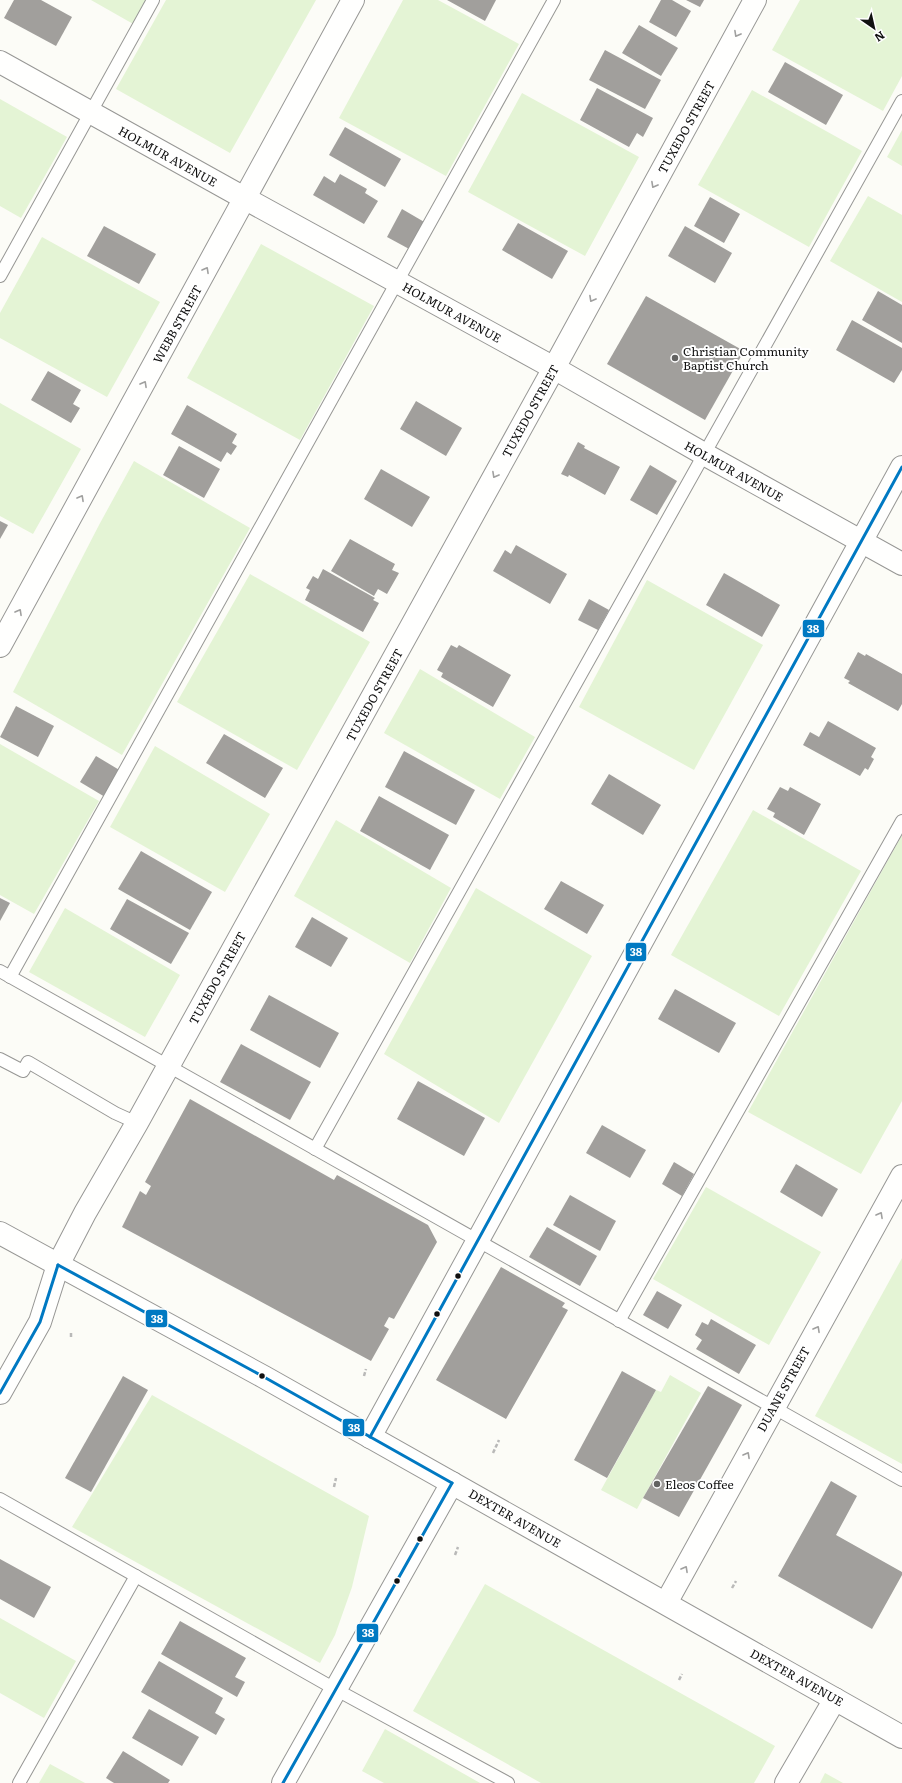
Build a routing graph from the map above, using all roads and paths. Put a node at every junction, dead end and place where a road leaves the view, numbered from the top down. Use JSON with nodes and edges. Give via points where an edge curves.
{"nodes":[{"id":1,"x":153,"y":0,"type":"edge"},
{"id":2,"x":353,"y":0,"type":"edge"},
{"id":3,"x":554,"y":0,"type":"edge"},
{"id":4,"x":755,"y":0,"type":"edge"},
{"id":5,"x":0,"y":62,"type":"edge"},
{"id":6,"x":902,"y":101,"type":"edge"},
{"id":7,"x":90,"y":113,"type":"junction"},
{"id":8,"x":246,"y":199,"type":"junction"},
{"id":9,"x":0,"y":276,"type":"edge"},
{"id":10,"x":396,"y":282,"type":"junction"},
{"id":11,"x":554,"y":368,"type":"junction"},
{"id":12,"x":704,"y":454,"type":"junction"},
{"id":13,"x":902,"y":466,"type":"edge"},
{"id":14,"x":861,"y":540,"type":"junction"},
{"id":15,"x":902,"y":564,"type":"edge"},
{"id":16,"x":0,"y":646,"type":"edge"},
{"id":17,"x":902,"y":820,"type":"edge"},
{"id":18,"x":5,"y":974,"type":"edge"},
{"id":19,"x":0,"y":1059,"type":"edge"},
{"id":20,"x":168,"y":1066,"type":"junction"},
{"id":21,"x":137,"y":1123,"type":"junction"},
{"id":22,"x":315,"y":1149,"type":"junction"},
{"id":23,"x":902,"y":1176,"type":"edge"},
{"id":24,"x":0,"y":1233,"type":"edge"},
{"id":25,"x":477,"y":1240,"type":"junction"},
{"id":26,"x":58,"y":1265,"type":"junction"},
{"id":27,"x":619,"y":1321,"type":"junction"},
{"id":28,"x":71,"y":1332,"type":"dead end"},
{"id":29,"x":70,"y":1337,"type":"dead end"},
{"id":30,"x":366,"y":1369,"type":"dead end"},
{"id":31,"x":364,"y":1376,"type":"dead end"},
{"id":32,"x":0,"y":1393,"type":"edge"},
{"id":33,"x":773,"y":1407,"type":"junction"},
{"id":34,"x":370,"y":1436,"type":"junction"},
{"id":35,"x":499,"y":1440,"type":"dead end"},
{"id":36,"x":493,"y":1453,"type":"dead end"},
{"id":37,"x":336,"y":1478,"type":"dead end"},
{"id":38,"x":902,"y":1480,"type":"edge"},
{"id":39,"x":452,"y":1483,"type":"junction"},
{"id":40,"x":334,"y":1486,"type":"dead end"},
{"id":41,"x":0,"y":1499,"type":"edge"},
{"id":42,"x":458,"y":1547,"type":"dead end"},
{"id":43,"x":455,"y":1554,"type":"dead end"},
{"id":44,"x":136,"y":1576,"type":"junction"},
{"id":45,"x":736,"y":1581,"type":"dead end"},
{"id":46,"x":732,"y":1588,"type":"dead end"},
{"id":47,"x":666,"y":1603,"type":"junction"},
{"id":48,"x":682,"y":1674,"type":"dead end"},
{"id":49,"x":679,"y":1680,"type":"dead end"},
{"id":50,"x":335,"y":1689,"type":"junction"},
{"id":51,"x":835,"y":1699,"type":"junction"},
{"id":52,"x":902,"y":1737,"type":"edge"},
{"id":53,"x":19,"y":1783,"type":"edge"},
{"id":54,"x":283,"y":1783,"type":"edge"},
{"id":55,"x":508,"y":1783,"type":"edge"},
{"id":56,"x":786,"y":1783,"type":"edge"}],
"edges":[{"from":1,"to":7,"type":"lane"},
{"from":2,"to":8,"type":"street","name":"WEBB STREET"},
{"from":3,"to":10,"type":"lane"},
{"from":4,"to":11,"type":"street","name":"TUXEDO STREET","one_way":true},
{"from":5,"to":7,"type":"street","name":"HOLMUR AVENUE"},
{"from":6,"to":12,"type":"lane"},
{"from":7,"to":8,"type":"street","name":"HOLMUR AVENUE"},
{"from":7,"to":9,"type":"lane"},
{"from":8,"to":10,"type":"street","name":"HOLMUR AVENUE"},
{"from":16,"to":8,"type":"street","name":"WEBB STREET","one_way":true},
{"from":10,"to":11,"type":"street","name":"HOLMUR AVENUE"},
{"from":10,"to":18,"type":"lane"},
{"from":11,"to":12,"type":"street","name":"HOLMUR AVENUE"},
{"from":11,"to":20,"type":"street","name":"TUXEDO STREET","one_way":true},
{"from":12,"to":14,"type":"street","name":"HOLMUR AVENUE"},
{"from":12,"to":22,"type":"lane"},
{"from":13,"to":14,"type":"street"},
{"from":14,"to":15,"type":"street","name":"HOLMUR AVENUE"},
{"from":14,"to":25,"type":"street"},
{"from":17,"to":27,"type":"lane"},
{"from":18,"to":20,"type":"lane"},
{"from":19,"to":21,"type":"lane","via":[[23,1071],[28,1062]]},
{"from":20,"to":21,"type":"street","name":"TUXEDO STREET"},
{"from":20,"to":22,"type":"lane"},
{"from":21,"to":26,"type":"street","name":"TUXEDO STREET","via":[[90,1203]]},
{"from":22,"to":25,"type":"lane"},
{"from":33,"to":23,"type":"street","name":"DUANE STREET","one_way":true},
{"from":24,"to":26,"type":"street","name":"DEXTER AVENUE"},
{"from":25,"to":27,"type":"lane"},
{"from":25,"to":34,"type":"street"},
{"from":26,"to":32,"type":"street","name":"TUXEDO STREET","via":[[40,1322]]},
{"from":26,"to":34,"type":"street","name":"DEXTER AVENUE"},
{"from":27,"to":33,"type":"lane"},
{"from":28,"to":29,"type":"path"},
{"from":30,"to":31,"type":"path"},
{"from":33,"to":38,"type":"lane"},
{"from":47,"to":33,"type":"street","name":"DUANE STREET","one_way":true},
{"from":34,"to":39,"type":"street","name":"DEXTER AVENUE"},
{"from":35,"to":36,"type":"path"},
{"from":37,"to":40,"type":"path"},
{"from":39,"to":47,"type":"street","name":"DEXTER AVENUE"},
{"from":39,"to":50,"type":"street"},
{"from":41,"to":44,"type":"lane"},
{"from":42,"to":43,"type":"path"},
{"from":44,"to":50,"type":"lane"},
{"from":44,"to":53,"type":"lane"},
{"from":45,"to":46,"type":"path"},
{"from":47,"to":51,"type":"street","name":"DEXTER AVENUE"},
{"from":48,"to":49,"type":"path"},
{"from":50,"to":54,"type":"street"},
{"from":50,"to":55,"type":"lane"},
{"from":51,"to":52,"type":"street","name":"DEXTER AVENUE"},
{"from":51,"to":56,"type":"street"}]}
